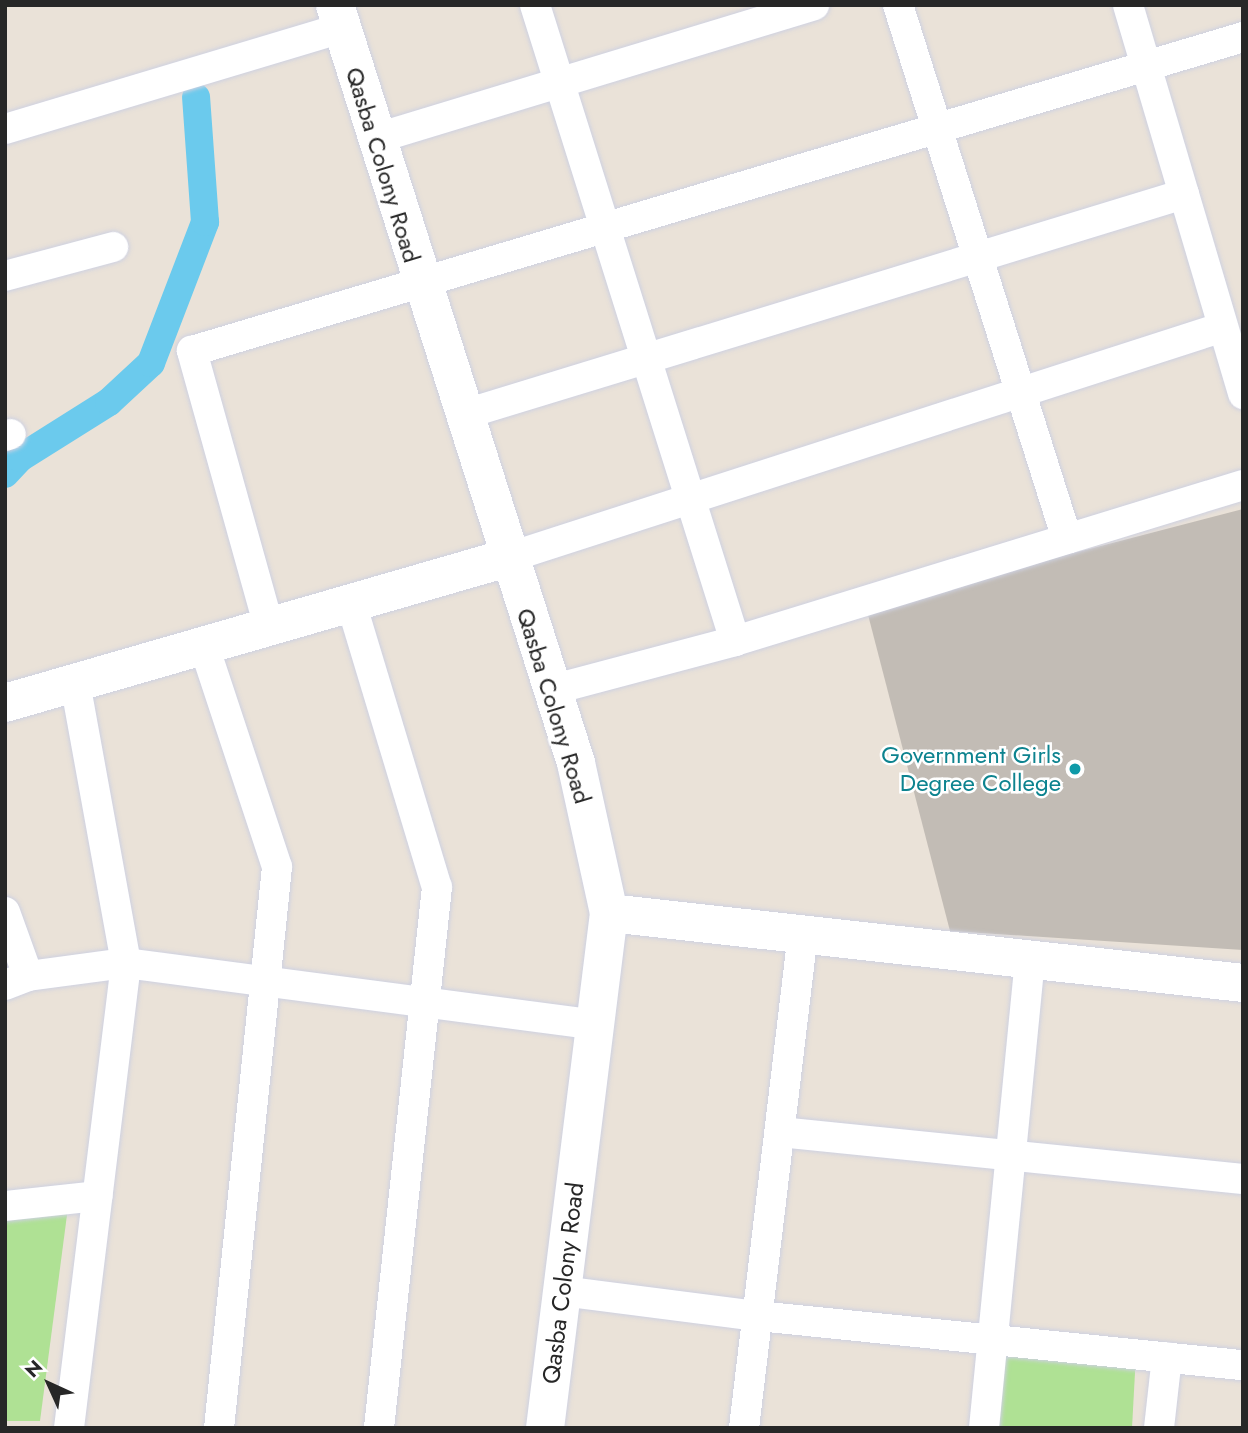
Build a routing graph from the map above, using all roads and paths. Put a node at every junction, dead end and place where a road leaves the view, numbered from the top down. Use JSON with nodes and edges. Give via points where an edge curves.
{"nodes":[{"id":1,"x":535,"y":5,"type":"edge"},
{"id":2,"x":814,"y":5,"type":"edge"},
{"id":3,"x":898,"y":5,"type":"edge"},
{"id":4,"x":1128,"y":5,"type":"edge"},
{"id":5,"x":338,"y":17,"type":"edge"},
{"id":6,"x":1243,"y":37,"type":"edge"},
{"id":7,"x":1146,"y":66,"type":"junction"},
{"id":8,"x":559,"y":83,"type":"junction"},
{"id":9,"x":937,"y":129,"type":"junction"},
{"id":10,"x":5,"y":130,"type":"edge"},
{"id":11,"x":374,"y":139,"type":"junction"},
{"id":12,"x":1184,"y":194,"type":"junction"},
{"id":13,"x":606,"y":230,"type":"junction"},
{"id":14,"x":113,"y":247,"type":"dead end"},
{"id":15,"x":978,"y":257,"type":"junction"},
{"id":16,"x":5,"y":276,"type":"edge"},
{"id":17,"x":421,"y":286,"type":"junction"},
{"id":18,"x":1223,"y":327,"type":"junction"},
{"id":19,"x":646,"y":359,"type":"junction"},
{"id":20,"x":1020,"y":392,"type":"junction"},
{"id":21,"x":1243,"y":394,"type":"edge"},
{"id":22,"x":462,"y":415,"type":"junction"},
{"id":23,"x":1243,"y":485,"type":"edge"},
{"id":24,"x":690,"y":499,"type":"junction"},
{"id":25,"x":1067,"y":539,"type":"junction"},
{"id":26,"x":507,"y":558,"type":"junction"},
{"id":27,"x":351,"y":603,"type":"junction"},
{"id":28,"x":269,"y":627,"type":"junction"},
{"id":29,"x":735,"y":641,"type":"junction"},
{"id":30,"x":204,"y":646,"type":"junction"},
{"id":31,"x":75,"y":683,"type":"junction"},
{"id":32,"x":551,"y":690,"type":"junction"},
{"id":33,"x":5,"y":703,"type":"edge"},
{"id":34,"x":5,"y":912,"type":"edge"},
{"id":35,"x":610,"y":913,"type":"junction"},
{"id":36,"x":803,"y":935,"type":"junction"},
{"id":37,"x":1030,"y":960,"type":"junction"},
{"id":38,"x":126,"y":963,"type":"junction"},
{"id":39,"x":16,"y":981,"type":"edge"},
{"id":40,"x":265,"y":982,"type":"junction"},
{"id":41,"x":1243,"y":983,"type":"edge"},
{"id":42,"x":424,"y":1003,"type":"junction"},
{"id":43,"x":595,"y":1026,"type":"junction"},
{"id":44,"x":780,"y":1132,"type":"junction"},
{"id":45,"x":1008,"y":1155,"type":"junction"},
{"id":46,"x":1243,"y":1179,"type":"edge"},
{"id":47,"x":97,"y":1196,"type":"junction"},
{"id":48,"x":5,"y":1206,"type":"edge"},
{"id":49,"x":562,"y":1291,"type":"junction"},
{"id":50,"x":758,"y":1316,"type":"junction"},
{"id":51,"x":993,"y":1340,"type":"junction"},
{"id":52,"x":1167,"y":1357,"type":"junction"},
{"id":53,"x":1243,"y":1364,"type":"edge"},
{"id":54,"x":69,"y":1428,"type":"edge"},
{"id":55,"x":219,"y":1428,"type":"edge"},
{"id":56,"x":379,"y":1428,"type":"edge"},
{"id":57,"x":545,"y":1428,"type":"edge"},
{"id":58,"x":744,"y":1428,"type":"edge"},
{"id":59,"x":984,"y":1428,"type":"edge"},
{"id":60,"x":1159,"y":1428,"type":"edge"}],
"edges":[{"from":1,"to":8,"type":"street"},
{"from":2,"to":8,"type":"street"},
{"from":3,"to":9,"type":"street"},
{"from":4,"to":7,"type":"street"},
{"from":5,"to":10,"type":"street"},
{"from":5,"to":11,"type":"street","name":"Qasba Colony Road"},
{"from":6,"to":7,"type":"street"},
{"from":7,"to":9,"type":"street"},
{"from":7,"to":12,"type":"street"},
{"from":8,"to":11,"type":"street"},
{"from":8,"to":13,"type":"street"},
{"from":9,"to":13,"type":"street"},
{"from":9,"to":15,"type":"street"},
{"from":11,"to":17,"type":"street","name":"Qasba Colony Road"},
{"from":12,"to":15,"type":"street"},
{"from":12,"to":18,"type":"street"},
{"from":13,"to":17,"type":"street"},
{"from":13,"to":19,"type":"street"},
{"from":14,"to":16,"type":"street"},
{"from":15,"to":19,"type":"street"},
{"from":15,"to":20,"type":"street"},
{"from":17,"to":22,"type":"street","name":"Qasba Colony Road"},
{"from":17,"to":28,"type":"street","via":[[192,351]]},
{"from":18,"to":20,"type":"street"},
{"from":18,"to":21,"type":"street"},
{"from":19,"to":22,"type":"street"},
{"from":19,"to":24,"type":"street"},
{"from":20,"to":24,"type":"street"},
{"from":20,"to":25,"type":"street"},
{"from":22,"to":26,"type":"street","name":"Qasba Colony Road"},
{"from":23,"to":25,"type":"street"},
{"from":24,"to":26,"type":"street"},
{"from":24,"to":29,"type":"street"},
{"from":25,"to":29,"type":"street"},
{"from":26,"to":27,"type":"street"},
{"from":26,"to":32,"type":"street","name":"Qasba Colony Road"},
{"from":27,"to":28,"type":"street"},
{"from":27,"to":42,"type":"street","via":[[437,887]]},
{"from":28,"to":30,"type":"street"},
{"from":29,"to":32,"type":"street"},
{"from":30,"to":31,"type":"street"},
{"from":30,"to":40,"type":"street","via":[[277,867]]},
{"from":31,"to":33,"type":"street"},
{"from":31,"to":38,"type":"street"},
{"from":32,"to":35,"type":"street","name":"Qasba Colony Road","via":[[576,763]]},
{"from":34,"to":39,"type":"street"},
{"from":35,"to":36,"type":"street"},
{"from":35,"to":43,"type":"street","name":"Qasba Colony Road"},
{"from":36,"to":37,"type":"street"},
{"from":36,"to":44,"type":"street"},
{"from":37,"to":41,"type":"street"},
{"from":37,"to":45,"type":"street"},
{"from":38,"to":39,"type":"street"},
{"from":38,"to":40,"type":"street"},
{"from":38,"to":47,"type":"street"},
{"from":40,"to":42,"type":"street"},
{"from":40,"to":55,"type":"street"},
{"from":42,"to":43,"type":"street"},
{"from":42,"to":56,"type":"street"},
{"from":43,"to":49,"type":"street","name":"Qasba Colony Road"},
{"from":44,"to":45,"type":"street"},
{"from":44,"to":50,"type":"street"},
{"from":45,"to":46,"type":"street"},
{"from":45,"to":51,"type":"street"},
{"from":47,"to":48,"type":"street"},
{"from":47,"to":54,"type":"street"},
{"from":49,"to":50,"type":"street"},
{"from":49,"to":57,"type":"street","name":"Qasba Colony Road"},
{"from":50,"to":51,"type":"street"},
{"from":50,"to":58,"type":"street"},
{"from":51,"to":52,"type":"street"},
{"from":51,"to":59,"type":"street"},
{"from":52,"to":53,"type":"street"},
{"from":52,"to":60,"type":"street"}]}
